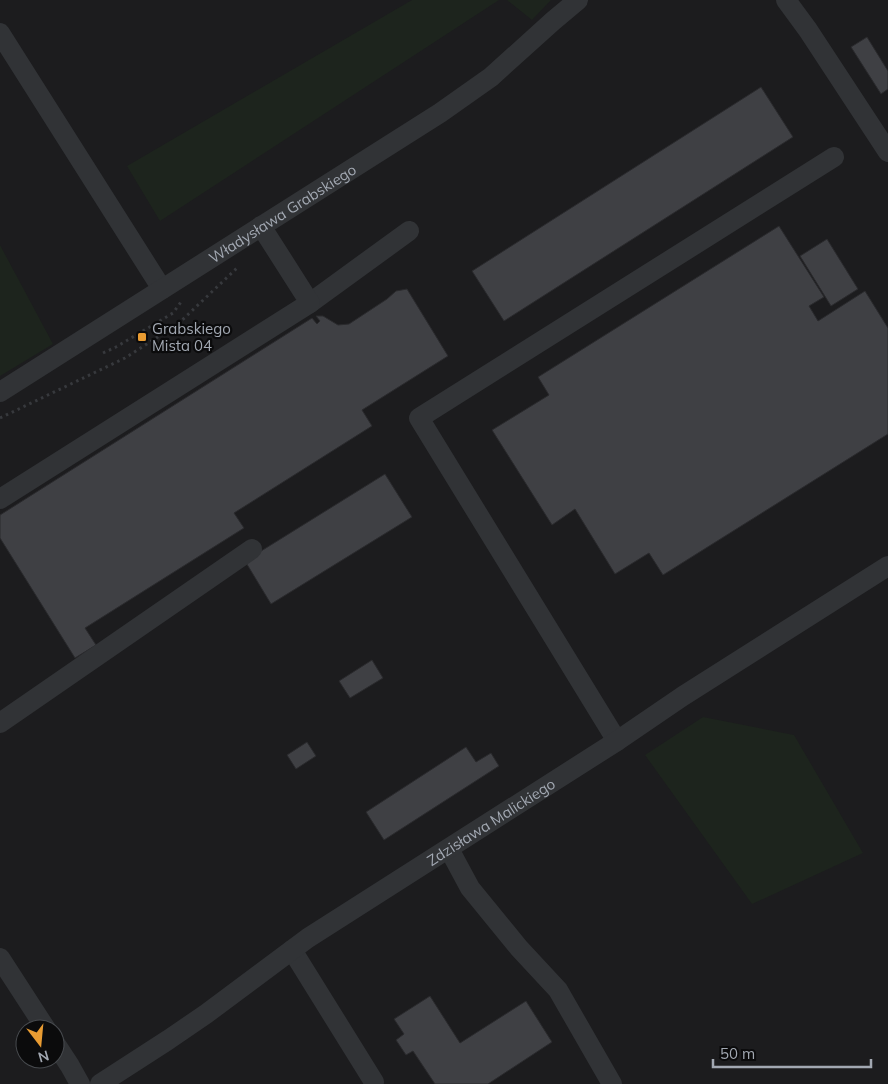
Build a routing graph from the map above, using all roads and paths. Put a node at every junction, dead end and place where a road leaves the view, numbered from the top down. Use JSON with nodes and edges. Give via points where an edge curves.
{"nodes":[{"id":1,"x":570,"y":0,"type":"edge"},
{"id":2,"x":578,"y":0,"type":"edge"},
{"id":3,"x":786,"y":0,"type":"edge"},
{"id":4,"x":553,"y":21,"type":"junction"},
{"id":5,"x":0,"y":33,"type":"edge"},
{"id":6,"x":882,"y":128,"type":"edge"},
{"id":7,"x":888,"y":152,"type":"edge"},
{"id":8,"x":834,"y":157,"type":"dead end"},
{"id":9,"x":262,"y":226,"type":"junction"},
{"id":10,"x":409,"y":231,"type":"dead end"},
{"id":11,"x":162,"y":289,"type":"junction"},
{"id":12,"x":310,"y":303,"type":"junction"},
{"id":13,"x":0,"y":392,"type":"edge"},
{"id":14,"x":0,"y":499,"type":"edge"},
{"id":15,"x":252,"y":549,"type":"dead end"},
{"id":16,"x":888,"y":566,"type":"edge"},
{"id":17,"x":0,"y":723,"type":"edge"},
{"id":18,"x":617,"y":741,"type":"junction"},
{"id":19,"x":449,"y":849,"type":"junction"},
{"id":20,"x":292,"y":950,"type":"junction"},
{"id":21,"x":0,"y":958,"type":"edge"},
{"id":22,"x":40,"y":1019,"type":"edge"},
{"id":23,"x":65,"y":1058,"type":"edge"},
{"id":24,"x":374,"y":1082,"type":"dead end"},
{"id":25,"x":80,"y":1084,"type":"edge"},
{"id":26,"x":100,"y":1084,"type":"edge"},
{"id":27,"x":612,"y":1084,"type":"edge"}],
"edges":[{"from":1,"to":4,"type":"street","name":"Władysława Grabskiego"},
{"from":2,"to":4,"type":"street","name":"Władysława Grabskiego"},
{"from":3,"to":6,"type":"street"},
{"from":4,"to":9,"type":"street","name":"Władysława Grabskiego","via":[[491,77],[440,113]]},
{"from":5,"to":11,"type":"street"},
{"from":6,"to":7,"type":"street"},
{"from":8,"to":18,"type":"street","via":[[419,418]]},
{"from":9,"to":11,"type":"street","name":"Władysława Grabskiego"},
{"from":9,"to":12,"type":"street"},
{"from":10,"to":12,"type":"street"},
{"from":11,"to":13,"type":"street","name":"Władysława Grabskiego"},
{"from":12,"to":14,"type":"street"},
{"from":15,"to":17,"type":"street"},
{"from":16,"to":18,"type":"street","name":"Zdzisława Malickiego"},
{"from":18,"to":19,"type":"street","name":"Zdzisława Malickiego"},
{"from":19,"to":20,"type":"street","name":"Zdzisława Malickiego"},
{"from":19,"to":27,"type":"street","via":[[470,888],[558,990]]},
{"from":20,"to":24,"type":"street"},
{"from":20,"to":26,"type":"street","name":"Zdzisława Malickiego","via":[[191,1025]]},
{"from":21,"to":22,"type":"street"},
{"from":23,"to":25,"type":"street"}]}
